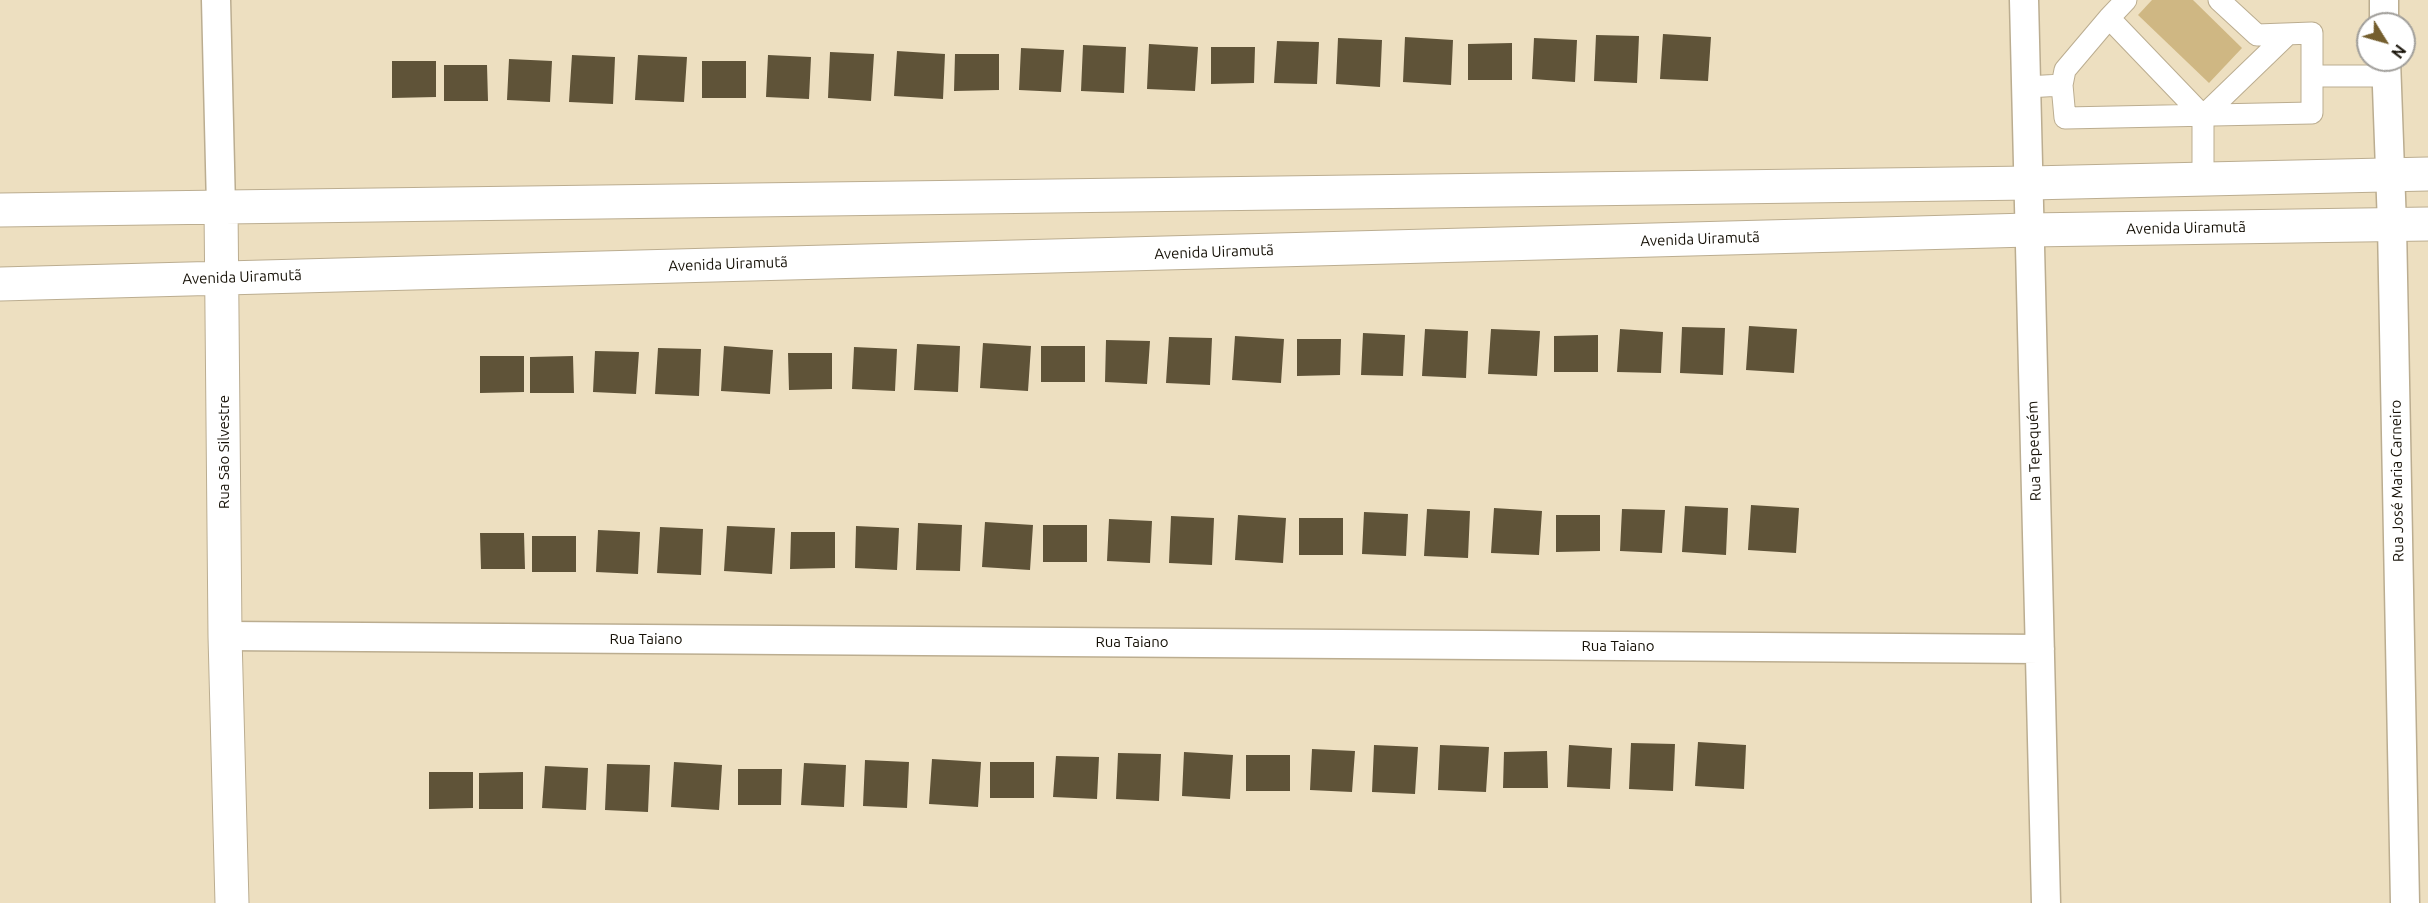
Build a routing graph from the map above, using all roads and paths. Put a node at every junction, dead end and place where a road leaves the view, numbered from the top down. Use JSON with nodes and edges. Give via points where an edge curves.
{"nodes":[{"id":1,"x":216,"y":0,"type":"edge"},
{"id":2,"x":2024,"y":0,"type":"edge"},
{"id":3,"x":2126,"y":0,"type":"edge"},
{"id":4,"x":2219,"y":0,"type":"edge"},
{"id":5,"x":2109,"y":18,"type":"junction"},
{"id":6,"x":2288,"y":34,"type":"junction"},
{"id":7,"x":2356,"y":71,"type":"edge"},
{"id":8,"x":2386,"y":72,"type":"edge"},
{"id":9,"x":2312,"y":76,"type":"junction"},
{"id":10,"x":2062,"y":86,"type":"junction"},
{"id":11,"x":2027,"y":87,"type":"junction"},
{"id":12,"x":2203,"y":116,"type":"junction"},
{"id":13,"x":2428,"y":174,"type":"edge"},
{"id":14,"x":2389,"y":176,"type":"junction"},
{"id":15,"x":2203,"y":180,"type":"junction"},
{"id":16,"x":2030,"y":183,"type":"junction"},
{"id":17,"x":221,"y":207,"type":"junction"},
{"id":18,"x":0,"y":210,"type":"edge"},
{"id":19,"x":2428,"y":224,"type":"edge"},
{"id":20,"x":2392,"y":225,"type":"junction"},
{"id":21,"x":2029,"y":230,"type":"junction"},
{"id":22,"x":223,"y":278,"type":"junction"},
{"id":23,"x":0,"y":284,"type":"edge"},
{"id":24,"x":225,"y":636,"type":"junction"},
{"id":25,"x":2040,"y":649,"type":"junction"},
{"id":26,"x":232,"y":903,"type":"edge"},
{"id":27,"x":2046,"y":903,"type":"edge"},
{"id":28,"x":2405,"y":903,"type":"edge"}],
"edges":[{"from":1,"to":17,"type":"street","name":"Rua São Silvestre"},
{"from":2,"to":11,"type":"street","name":"Rua Tepequém"},
{"from":3,"to":5,"type":"street"},
{"from":4,"to":6,"type":"street","via":[[2257,35]]},
{"from":5,"to":10,"type":"street","via":[[2065,70]]},
{"from":5,"to":12,"type":"street"},
{"from":6,"to":9,"type":"street","via":[[2312,33]]},
{"from":6,"to":12,"type":"street"},
{"from":7,"to":9,"type":"street"},
{"from":8,"to":14,"type":"street","name":"Rua José Maria Carneiro"},
{"from":9,"to":12,"type":"street","via":[[2312,113]]},
{"from":10,"to":11,"type":"street"},
{"from":10,"to":12,"type":"street","via":[[2065,118]]},
{"from":11,"to":16,"type":"street","name":"Rua Tepequém"},
{"from":12,"to":15,"type":"street"},
{"from":13,"to":14,"type":"street"},
{"from":14,"to":15,"type":"street"},
{"from":14,"to":20,"type":"street","name":"Rua José Maria Carneiro"},
{"from":15,"to":16,"type":"street"},
{"from":16,"to":17,"type":"street"},
{"from":16,"to":21,"type":"street","name":"Rua Tepequém"},
{"from":17,"to":18,"type":"street"},
{"from":17,"to":22,"type":"street","name":"Rua São Silvestre"},
{"from":19,"to":20,"type":"street","name":"Avenida Uiramutã"},
{"from":20,"to":21,"type":"street","name":"Avenida Uiramutã"},
{"from":20,"to":28,"type":"street","name":"Rua José Maria Carneiro"},
{"from":21,"to":22,"type":"street","name":"Avenida Uiramutã"},
{"from":21,"to":25,"type":"street","name":"Rua Tepequém"},
{"from":22,"to":23,"type":"street","name":"Avenida Uiramutã"},
{"from":22,"to":24,"type":"street","name":"Rua São Silvestre"},
{"from":24,"to":25,"type":"street","name":"Rua Taiano"},
{"from":24,"to":26,"type":"street","name":"Rua São Silvestre"},
{"from":25,"to":27,"type":"street","name":"Rua Tepequém"}]}
